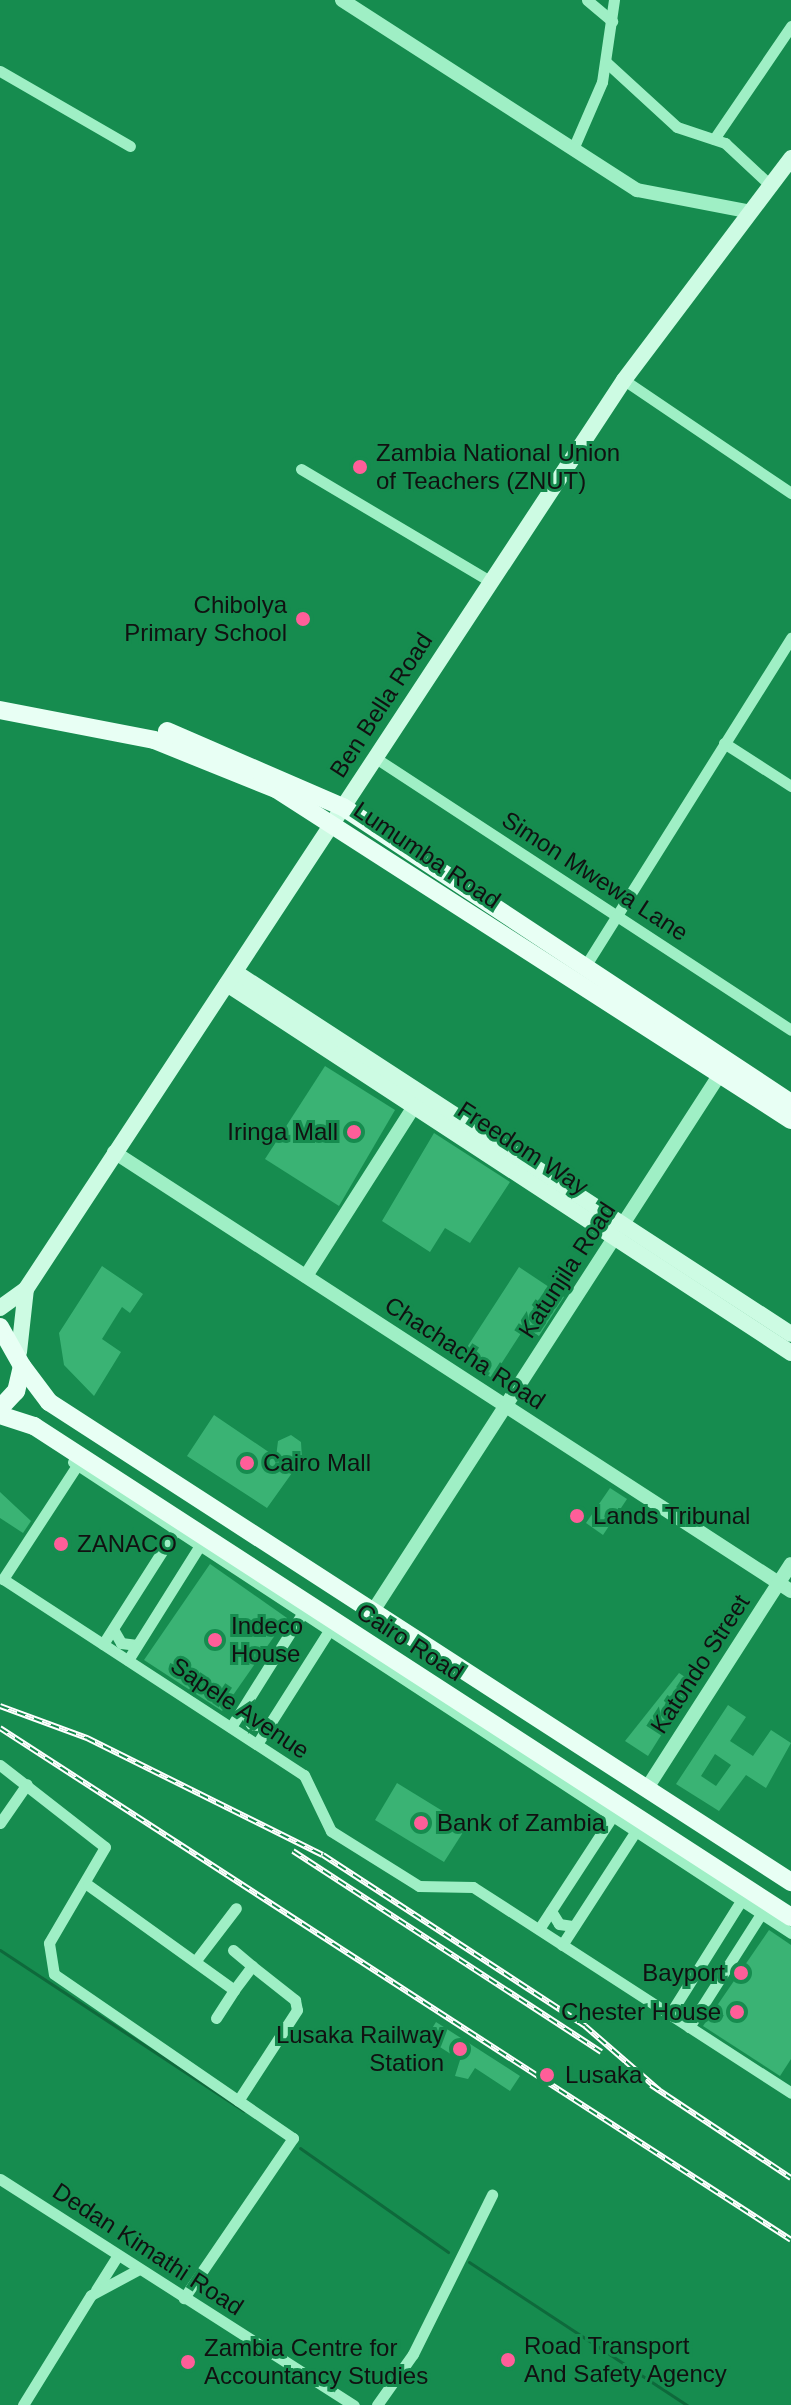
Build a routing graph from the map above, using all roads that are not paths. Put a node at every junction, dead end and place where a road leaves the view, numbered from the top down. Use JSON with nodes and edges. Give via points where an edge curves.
{"nodes":[{"id":1,"x":342,"y":0,"type":"edge"},
{"id":2,"x":587,"y":0,"type":"edge"},
{"id":3,"x":614,"y":0,"type":"edge"},
{"id":4,"x":612,"y":21,"type":"junction"},
{"id":5,"x":791,"y":26,"type":"edge"},
{"id":6,"x":606,"y":62,"type":"junction"},
{"id":7,"x":0,"y":71,"type":"edge"},
{"id":8,"x":714,"y":139,"type":"junction"},
{"id":9,"x":130,"y":146,"type":"dead end"},
{"id":10,"x":573,"y":149,"type":"junction"},
{"id":11,"x":791,"y":158,"type":"edge"},
{"id":12,"x":770,"y":185,"type":"junction"},
{"id":13,"x":751,"y":212,"type":"junction"},
{"id":14,"x":624,"y":380,"type":"junction"},
{"id":15,"x":301,"y":469,"type":"dead end"},
{"id":16,"x":791,"y":493,"type":"edge"},
{"id":17,"x":491,"y":582,"type":"junction"},
{"id":18,"x":791,"y":638,"type":"edge"},
{"id":19,"x":0,"y":698,"type":"edge"},
{"id":20,"x":0,"y":710,"type":"edge"},
{"id":21,"x":724,"y":743,"type":"junction"},
{"id":22,"x":374,"y":757,"type":"junction"},
{"id":23,"x":791,"y":786,"type":"edge"},
{"id":24,"x":338,"y":814,"type":"junction"},
{"id":25,"x":616,"y":917,"type":"junction"},
{"id":26,"x":584,"y":968,"type":"junction"},
{"id":27,"x":231,"y":978,"type":"junction"},
{"id":28,"x":791,"y":1030,"type":"edge"},
{"id":29,"x":720,"y":1074,"type":"junction"},
{"id":30,"x":419,"y":1099,"type":"junction"},
{"id":31,"x":791,"y":1103,"type":"edge"},
{"id":32,"x":791,"y":1120,"type":"edge"},
{"id":33,"x":114,"y":1152,"type":"junction"},
{"id":34,"x":619,"y":1230,"type":"junction"},
{"id":35,"x":306,"y":1276,"type":"junction"},
{"id":36,"x":26,"y":1289,"type":"junction"},
{"id":37,"x":0,"y":1308,"type":"edge"},
{"id":38,"x":0,"y":1327,"type":"edge"},
{"id":39,"x":791,"y":1334,"type":"edge"},
{"id":40,"x":791,"y":1353,"type":"edge"},
{"id":41,"x":21,"y":1359,"type":"junction"},
{"id":42,"x":506,"y":1406,"type":"junction"},
{"id":43,"x":0,"y":1408,"type":"edge"},
{"id":44,"x":0,"y":1415,"type":"edge"},
{"id":45,"x":65,"y":1446,"type":"junction"},
{"id":46,"x":76,"y":1467,"type":"junction"},
{"id":47,"x":191,"y":1493,"type":"junction"},
{"id":48,"x":138,"y":1501,"type":"junction"},
{"id":49,"x":213,"y":1508,"type":"junction"},
{"id":50,"x":175,"y":1524,"type":"junction"},
{"id":51,"x":198,"y":1540,"type":"junction"},
{"id":52,"x":791,"y":1564,"type":"edge"},
{"id":53,"x":785,"y":1587,"type":"edge"},
{"id":54,"x":274,"y":1589,"type":"junction"},
{"id":55,"x":373,"y":1611,"type":"junction"},
{"id":56,"x":302,"y":1614,"type":"junction"},
{"id":57,"x":113,"y":1629,"type":"junction"},
{"id":58,"x":328,"y":1632,"type":"junction"},
{"id":59,"x":103,"y":1644,"type":"junction"},
{"id":60,"x":137,"y":1645,"type":"junction"},
{"id":61,"x":128,"y":1660,"type":"junction"},
{"id":62,"x":489,"y":1686,"type":"junction"},
{"id":63,"x":441,"y":1697,"type":"junction"},
{"id":64,"x":511,"y":1701,"type":"junction"},
{"id":65,"x":243,"y":1709,"type":"junction"},
{"id":66,"x":473,"y":1711,"type":"junction"},
{"id":67,"x":496,"y":1725,"type":"junction"},
{"id":68,"x":231,"y":1727,"type":"junction"},
{"id":69,"x":268,"y":1727,"type":"junction"},
{"id":70,"x":257,"y":1744,"type":"junction"},
{"id":71,"x":0,"y":1765,"type":"edge"},
{"id":72,"x":566,"y":1779,"type":"junction"},
{"id":73,"x":27,"y":1784,"type":"junction"},
{"id":74,"x":647,"y":1788,"type":"junction"},
{"id":75,"x":612,"y":1817,"type":"junction"},
{"id":76,"x":0,"y":1823,"type":"edge"},
{"id":77,"x":635,"y":1832,"type":"junction"},
{"id":78,"x":658,"y":1838,"type":"junction"},
{"id":79,"x":740,"y":1849,"type":"junction"},
{"id":80,"x":763,"y":1864,"type":"junction"},
{"id":81,"x":725,"y":1874,"type":"junction"},
{"id":82,"x":791,"y":1882,"type":"edge"},
{"id":83,"x":88,"y":1885,"type":"junction"},
{"id":84,"x":744,"y":1894,"type":"junction"},
{"id":85,"x":236,"y":1908,"type":"dead end"},
{"id":86,"x":551,"y":1911,"type":"junction"},
{"id":87,"x":761,"y":1914,"type":"junction"},
{"id":88,"x":791,"y":1917,"type":"edge"},
{"id":89,"x":574,"y":1926,"type":"junction"},
{"id":90,"x":539,"y":1929,"type":"junction"},
{"id":91,"x":791,"y":1933,"type":"edge"},
{"id":92,"x":562,"y":1945,"type":"junction"},
{"id":93,"x":233,"y":1950,"type":"dead end"},
{"id":94,"x":197,"y":1959,"type":"junction"},
{"id":95,"x":252,"y":1966,"type":"junction"},
{"id":96,"x":234,"y":1990,"type":"junction"},
{"id":97,"x":681,"y":1996,"type":"junction"},
{"id":98,"x":700,"y":2009,"type":"junction"},
{"id":99,"x":670,"y":2014,"type":"junction"},
{"id":100,"x":216,"y":2018,"type":"dead end"},
{"id":101,"x":689,"y":2027,"type":"junction"},
{"id":102,"x":791,"y":2093,"type":"edge"},
{"id":103,"x":238,"y":2101,"type":"junction"},
{"id":104,"x":0,"y":2179,"type":"edge"},
{"id":105,"x":492,"y":2195,"type":"dead end"},
{"id":106,"x":117,"y":2256,"type":"junction"},
{"id":107,"x":139,"y":2269,"type":"junction"},
{"id":108,"x":96,"y":2290,"type":"junction"},
{"id":109,"x":184,"y":2298,"type":"junction"},
{"id":110,"x":23,"y":2405,"type":"edge"},
{"id":111,"x":354,"y":2405,"type":"edge"},
{"id":112,"x":377,"y":2405,"type":"edge"}],
"edges":[{"from":1,"to":10,"type":"street"},
{"from":2,"to":4,"type":"street"},
{"from":3,"to":4,"type":"street"},
{"from":4,"to":6,"type":"street"},
{"from":5,"to":8,"type":"street"},
{"from":6,"to":8,"type":"street","via":[[677,127]]},
{"from":6,"to":10,"type":"street"},
{"from":7,"to":9,"type":"street"},
{"from":8,"to":12,"type":"street"},
{"from":10,"to":13,"type":"street","via":[[654,196],[709,198]]},
{"from":11,"to":12,"type":"main road","name":"Ben Bella Road"},
{"from":12,"to":13,"type":"main road","name":"Ben Bella Road"},
{"from":13,"to":14,"type":"main road","name":"Ben Bella Road"},
{"from":14,"to":16,"type":"street"},
{"from":14,"to":17,"type":"main road","name":"Ben Bella Road"},
{"from":15,"to":17,"type":"street"},
{"from":17,"to":22,"type":"main road","name":"Ben Bella Road"},
{"from":18,"to":21,"type":"street"},
{"from":19,"to":24,"type":"main road","name":"Lumumba Road","via":[[180,735]]},
{"from":20,"to":24,"type":"main road","name":"Lumumba Road","via":[[99,725],[179,748]]},
{"from":21,"to":23,"type":"street"},
{"from":21,"to":25,"type":"street"},
{"from":22,"to":24,"type":"main road","name":"Ben Bella Road"},
{"from":22,"to":25,"type":"street","name":"Simon Mwewa Lane"},
{"from":24,"to":26,"type":"main road","name":"Lumumba Road"},
{"from":24,"to":27,"type":"main road","name":"Ben Bella Road"},
{"from":24,"to":29,"type":"main road","name":"Lumumba Road"},
{"from":25,"to":26,"type":"street"},
{"from":25,"to":28,"type":"street","name":"Simon Mwewa Lane"},
{"from":26,"to":31,"type":"main road","name":"Lumumba Road"},
{"from":27,"to":30,"type":"main road","name":"Freedom Way"},
{"from":27,"to":33,"type":"main road","name":"Ben Bella Road"},
{"from":29,"to":32,"type":"main road","name":"Lumumba Road"},
{"from":29,"to":34,"type":"street","name":"Katunjila Road"},
{"from":30,"to":34,"type":"main road","name":"Freedom Way"},
{"from":30,"to":35,"type":"street"},
{"from":33,"to":35,"type":"street","name":"Chachacha Road"},
{"from":33,"to":36,"type":"main road","name":"Ben Bella Road"},
{"from":34,"to":39,"type":"main road","name":"Freedom Way"},
{"from":34,"to":40,"type":"main road","name":"Freedom Way"},
{"from":34,"to":42,"type":"street","name":"Katunjila Road"},
{"from":35,"to":42,"type":"street","name":"Chachacha Road"},
{"from":36,"to":37,"type":"main road","name":"Ben Bella Road"},
{"from":36,"to":41,"type":"main road","name":"Ben Bella Road"},
{"from":38,"to":41,"type":"main road","name":"Cairo Road"},
{"from":41,"to":43,"type":"main road","via":[[16,1391]]},
{"from":41,"to":47,"type":"main road","name":"Cairo Road","via":[[49,1402]]},
{"from":42,"to":53,"type":"street","name":"Chachacha Road"},
{"from":42,"to":55,"type":"street","name":"Katunjila Road"},
{"from":44,"to":45,"type":"main road","name":"Cairo Road"},
{"from":45,"to":46,"type":"street"},
{"from":45,"to":48,"type":"main road","name":"Cairo Road"},
{"from":46,"to":48,"type":"street"},
{"from":46,"to":59,"type":"street","name":"Sapele Avenue","via":[[3,1579]]},
{"from":47,"to":49,"type":"main road","name":"Cairo Road"},
{"from":47,"to":50,"type":"main road","via":[[189,1510]]},
{"from":48,"to":50,"type":"main road","name":"Cairo Road"},
{"from":49,"to":51,"type":"main road","via":[[198,1516]]},
{"from":49,"to":55,"type":"main road","name":"Cairo Road"},
{"from":50,"to":51,"type":"main road","name":"Cairo Road"},
{"from":50,"to":57,"type":"street"},
{"from":51,"to":54,"type":"main road","name":"Cairo Road"},
{"from":51,"to":60,"type":"street"},
{"from":52,"to":53,"type":"street","name":"Katondo Street"},
{"from":53,"to":74,"type":"street","name":"Katondo Street"},
{"from":54,"to":56,"type":"street"},
{"from":54,"to":63,"type":"main road","name":"Cairo Road"},
{"from":55,"to":62,"type":"main road","name":"Cairo Road"},
{"from":56,"to":58,"type":"street"},
{"from":56,"to":65,"type":"street"},
{"from":57,"to":59,"type":"street"},
{"from":57,"to":60,"type":"street","via":[[121,1643]]},
{"from":58,"to":63,"type":"street"},
{"from":58,"to":69,"type":"street"},
{"from":59,"to":61,"type":"street","name":"Sapele Avenue"},
{"from":60,"to":61,"type":"street"},
{"from":61,"to":68,"type":"street","name":"Sapele Avenue"},
{"from":62,"to":64,"type":"main road","name":"Cairo Road"},
{"from":62,"to":66,"type":"main road","via":[[487,1703]]},
{"from":63,"to":66,"type":"main road","name":"Cairo Road"},
{"from":63,"to":72,"type":"street"},
{"from":64,"to":67,"type":"main road","via":[[497,1710]]},
{"from":64,"to":74,"type":"main road","name":"Cairo Road"},
{"from":65,"to":68,"type":"street"},
{"from":65,"to":69,"type":"street","via":[[251,1724]]},
{"from":66,"to":67,"type":"main road","name":"Cairo Road"},
{"from":67,"to":72,"type":"main road","name":"Cairo Road"},
{"from":68,"to":70,"type":"street","name":"Sapele Avenue"},
{"from":69,"to":70,"type":"street"},
{"from":70,"to":90,"type":"street","name":"Sapele Avenue","via":[[304,1775],[331,1831],[419,1886],[473,1887]]},
{"from":71,"to":73,"type":"street"},
{"from":72,"to":75,"type":"street"},
{"from":72,"to":78,"type":"main road","name":"Cairo Road"},
{"from":73,"to":76,"type":"street"},
{"from":73,"to":83,"type":"street","via":[[103,1840],[105,1857]]},
{"from":74,"to":79,"type":"main road","name":"Cairo Road"},
{"from":75,"to":77,"type":"street"},
{"from":75,"to":86,"type":"street"},
{"from":77,"to":78,"type":"street"},
{"from":77,"to":89,"type":"street"},
{"from":78,"to":81,"type":"main road","name":"Cairo Road"},
{"from":78,"to":84,"type":"street"},
{"from":79,"to":80,"type":"main road","name":"Cairo Road"},
{"from":79,"to":81,"type":"main road","via":[[738,1866]]},
{"from":80,"to":82,"type":"main road","name":"Cairo Road"},
{"from":80,"to":84,"type":"main road","via":[[748,1873]]},
{"from":81,"to":84,"type":"main road","name":"Cairo Road"},
{"from":83,"to":94,"type":"street"},
{"from":83,"to":103,"type":"street","via":[[49,1943],[54,1974]]},
{"from":84,"to":87,"type":"street"},
{"from":84,"to":88,"type":"main road","name":"Cairo Road"},
{"from":84,"to":97,"type":"street"},
{"from":85,"to":94,"type":"street"},
{"from":86,"to":89,"type":"street","via":[[559,1924]]},
{"from":86,"to":90,"type":"street"},
{"from":87,"to":91,"type":"street"},
{"from":87,"to":98,"type":"street"},
{"from":89,"to":92,"type":"street"},
{"from":90,"to":92,"type":"street","name":"Sapele Avenue"},
{"from":92,"to":99,"type":"street","name":"Sapele Avenue"},
{"from":93,"to":95,"type":"street"},
{"from":94,"to":96,"type":"street"},
{"from":95,"to":96,"type":"street"},
{"from":95,"to":103,"type":"street","via":[[295,2000],[297,2010]]},
{"from":96,"to":100,"type":"street"},
{"from":97,"to":98,"type":"street","via":[[686,2009]]},
{"from":97,"to":99,"type":"street"},
{"from":98,"to":101,"type":"street"},
{"from":99,"to":101,"type":"street","name":"Sapele Avenue"},
{"from":101,"to":102,"type":"street","name":"Sapele Avenue"},
{"from":103,"to":109,"type":"street","via":[[293,2138]]},
{"from":104,"to":106,"type":"street","name":"Dedan Kimathi Road"},
{"from":105,"to":112,"type":"street","via":[[413,2354]]},
{"from":106,"to":107,"type":"street","name":"Dedan Kimathi Road"},
{"from":106,"to":108,"type":"street"},
{"from":107,"to":108,"type":"street"},
{"from":107,"to":109,"type":"street","name":"Dedan Kimathi Road"},
{"from":108,"to":110,"type":"street"},
{"from":109,"to":111,"type":"street","name":"Dedan Kimathi Road"}]}
